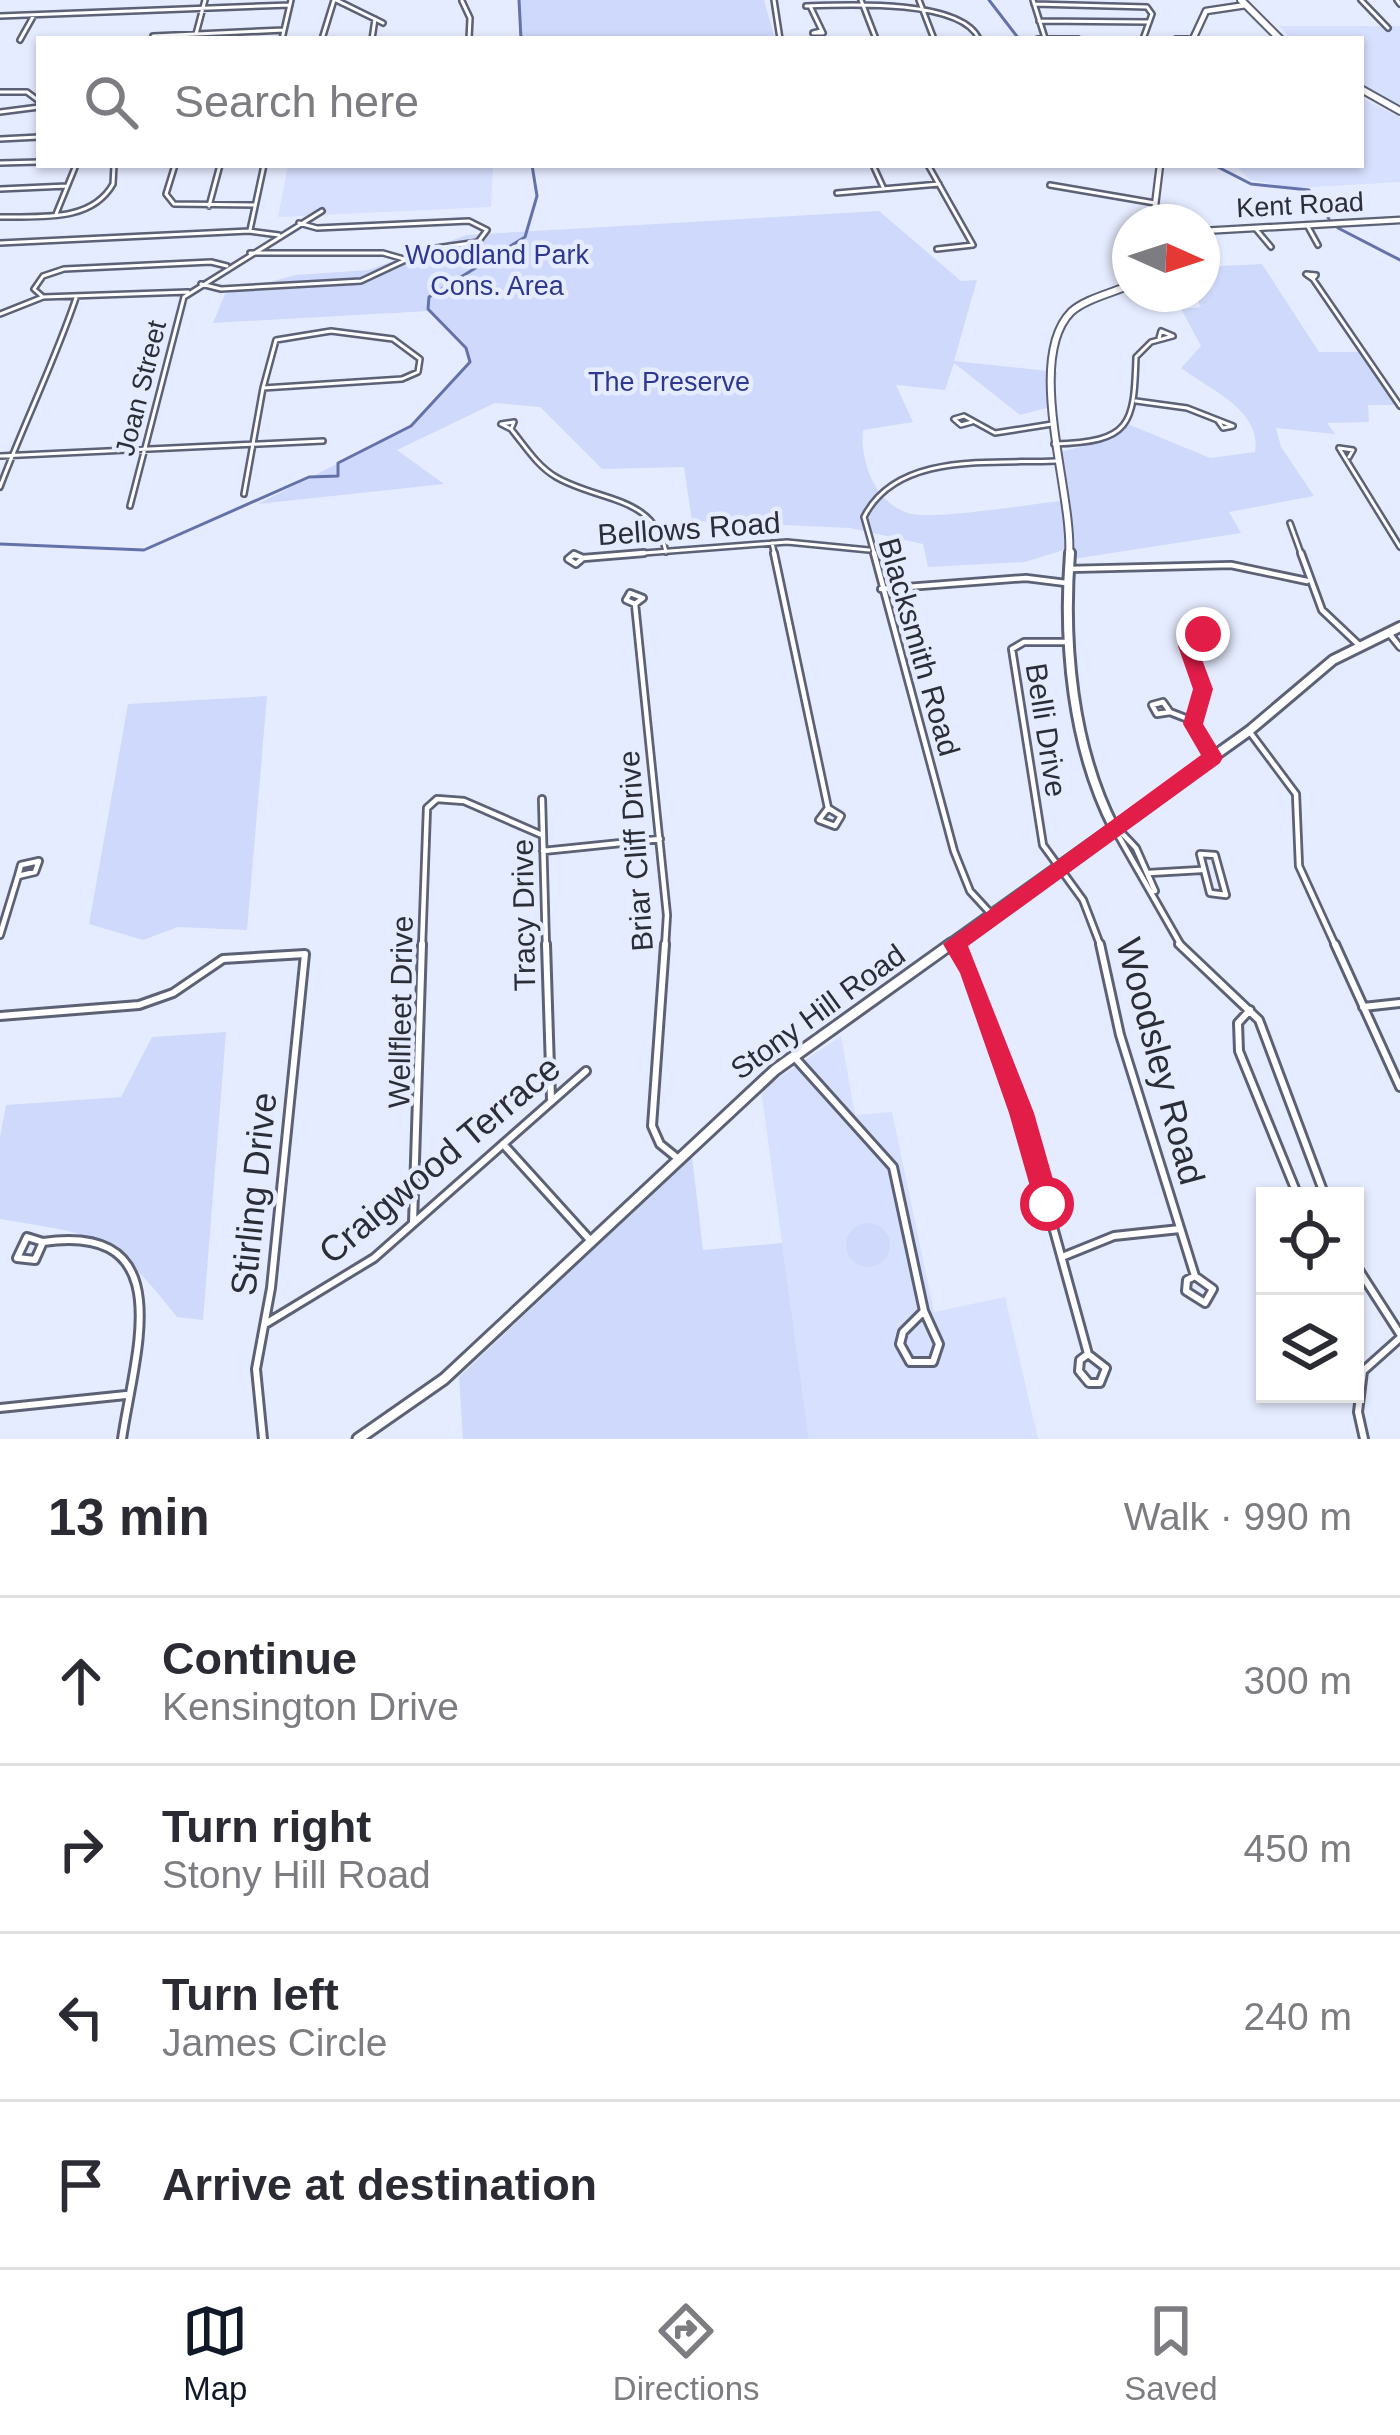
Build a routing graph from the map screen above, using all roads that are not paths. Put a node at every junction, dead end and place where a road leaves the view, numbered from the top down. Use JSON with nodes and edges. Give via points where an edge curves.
{"nodes":[{"id":1,"x":205,"y":0,"type":"edge"},
{"id":2,"x":250,"y":0,"type":"edge"},
{"id":3,"x":335,"y":0,"type":"edge"},
{"id":4,"x":455,"y":0,"type":"edge"},
{"id":5,"x":774,"y":0,"type":"edge"},
{"id":6,"x":1361,"y":0,"type":"edge"},
{"id":7,"x":463,"y":1,"type":"edge"},
{"id":8,"x":920,"y":1,"type":"edge"},
{"id":9,"x":862,"y":2,"type":"edge"},
{"id":10,"x":934,"y":2,"type":"edge"},
{"id":11,"x":1034,"y":2,"type":"edge"},
{"id":12,"x":1100,"y":2,"type":"edge"},
{"id":13,"x":1245,"y":2,"type":"edge"},
{"id":14,"x":290,"y":3,"type":"edge"},
{"id":15,"x":248,"y":7,"type":"junction"},
{"id":16,"x":202,"y":8,"type":"junction"},
{"id":17,"x":34,"y":15,"type":"junction"},
{"id":18,"x":0,"y":16,"type":"edge"},
{"id":19,"x":970,"y":17,"type":"dead end"},
{"id":20,"x":375,"y":20,"type":"junction"},
{"id":21,"x":1040,"y":21,"type":"junction"},
{"id":22,"x":1148,"y":22,"type":"junction"},
{"id":23,"x":383,"y":23,"type":"dead end"},
{"id":24,"x":1388,"y":28,"type":"dead end"},
{"id":25,"x":284,"y":30,"type":"junction"},
{"id":26,"x":821,"y":31,"type":"dead end"},
{"id":27,"x":196,"y":34,"type":"junction"},
{"id":28,"x":470,"y":35,"type":"edge"},
{"id":29,"x":153,"y":36,"type":"dead end"},
{"id":30,"x":283,"y":36,"type":"edge"},
{"id":31,"x":323,"y":36,"type":"edge"},
{"id":32,"x":372,"y":36,"type":"edge"},
{"id":33,"x":780,"y":36,"type":"edge"},
{"id":34,"x":875,"y":36,"type":"edge"},
{"id":35,"x":933,"y":36,"type":"edge"},
{"id":36,"x":978,"y":36,"type":"edge"},
{"id":37,"x":1044,"y":36,"type":"edge"},
{"id":38,"x":1143,"y":36,"type":"edge"},
{"id":39,"x":1192,"y":36,"type":"edge"},
{"id":40,"x":1280,"y":36,"type":"edge"},
{"id":41,"x":20,"y":40,"type":"dead end"},
{"id":42,"x":0,"y":92,"type":"edge"},
{"id":43,"x":1364,"y":93,"type":"edge"},
{"id":44,"x":36,"y":101,"type":"edge"},
{"id":45,"x":36,"y":105,"type":"edge"},
{"id":46,"x":0,"y":112,"type":"edge"},
{"id":47,"x":1400,"y":113,"type":"edge"},
{"id":48,"x":36,"y":137,"type":"edge"},
{"id":49,"x":0,"y":139,"type":"edge"},
{"id":50,"x":36,"y":162,"type":"edge"},
{"id":51,"x":0,"y":163,"type":"edge"},
{"id":52,"x":75,"y":168,"type":"edge"},
{"id":53,"x":114,"y":168,"type":"edge"},
{"id":54,"x":174,"y":168,"type":"edge"},
{"id":55,"x":219,"y":168,"type":"edge"},
{"id":56,"x":263,"y":168,"type":"edge"},
{"id":57,"x":874,"y":168,"type":"edge"},
{"id":58,"x":930,"y":168,"type":"edge"},
{"id":59,"x":1160,"y":168,"type":"edge"},
{"id":60,"x":939,"y":184,"type":"junction"},
{"id":61,"x":1050,"y":185,"type":"dead end"},
{"id":62,"x":67,"y":186,"type":"junction"},
{"id":63,"x":0,"y":189,"type":"edge"},
{"id":64,"x":884,"y":189,"type":"junction"},
{"id":65,"x":837,"y":194,"type":"dead end"},
{"id":66,"x":1155,"y":202,"type":"joint"},
{"id":67,"x":255,"y":205,"type":"junction"},
{"id":68,"x":209,"y":207,"type":"junction"},
{"id":69,"x":322,"y":211,"type":"dead end"},
{"id":70,"x":56,"y":214,"type":"junction"},
{"id":71,"x":0,"y":217,"type":"edge"},
{"id":72,"x":1400,"y":220,"type":"edge"},
{"id":73,"x":299,"y":224,"type":"junction"},
{"id":74,"x":1307,"y":225,"type":"junction"},
{"id":75,"x":1255,"y":228,"type":"junction"},
{"id":76,"x":1220,"y":230,"type":"edge"},
{"id":77,"x":249,"y":231,"type":"junction"},
{"id":78,"x":279,"y":235,"type":"junction"},
{"id":79,"x":0,"y":243,"type":"edge"},
{"id":80,"x":1318,"y":244,"type":"dead end"},
{"id":81,"x":1271,"y":247,"type":"dead end"},
{"id":82,"x":937,"y":249,"type":"dead end"},
{"id":83,"x":250,"y":253,"type":"junction"},
{"id":84,"x":406,"y":260,"type":"junction"},
{"id":85,"x":229,"y":266,"type":"junction"},
{"id":86,"x":1313,"y":279,"type":"dead end"},
{"id":87,"x":200,"y":284,"type":"junction"},
{"id":88,"x":188,"y":292,"type":"junction"},
{"id":89,"x":1112,"y":293,"type":"edge"},
{"id":90,"x":43,"y":297,"type":"junction"},
{"id":91,"x":76,"y":297,"type":"junction"},
{"id":92,"x":0,"y":314,"type":"edge"},
{"id":93,"x":1159,"y":338,"type":"dead end"},
{"id":94,"x":262,"y":388,"type":"junction"},
{"id":95,"x":1136,"y":400,"type":"junction"},
{"id":96,"x":1400,"y":406,"type":"edge"},
{"id":97,"x":1218,"y":421,"type":"dead end"},
{"id":98,"x":972,"y":422,"type":"dead end"},
{"id":99,"x":1055,"y":424,"type":"junction"},
{"id":100,"x":511,"y":429,"type":"dead end"},
{"id":101,"x":322,"y":441,"type":"dead end"},
{"id":102,"x":1054,"y":444,"type":"junction"},
{"id":103,"x":251,"y":446,"type":"junction"},
{"id":104,"x":142,"y":453,"type":"junction"},
{"id":105,"x":0,"y":456,"type":"edge"},
{"id":106,"x":10,"y":456,"type":"junction"},
{"id":107,"x":1349,"y":457,"type":"dead end"},
{"id":108,"x":1056,"y":461,"type":"junction"},
{"id":109,"x":0,"y":487,"type":"edge"},
{"id":110,"x":244,"y":494,"type":"dead end"},
{"id":111,"x":130,"y":506,"type":"dead end"},
{"id":112,"x":1290,"y":523,"type":"dead end"},
{"id":113,"x":772,"y":543,"type":"junction"},
{"id":114,"x":1400,"y":547,"type":"edge"},
{"id":115,"x":869,"y":550,"type":"junction"},
{"id":116,"x":666,"y":552,"type":"junction"},
{"id":117,"x":583,"y":558,"type":"dead end"},
{"id":118,"x":1069,"y":569,"type":"junction"},
{"id":119,"x":1307,"y":581,"type":"junction"},
{"id":120,"x":1066,"y":583,"type":"junction"},
{"id":121,"x":881,"y":589,"type":"junction"},
{"id":122,"x":635,"y":604,"type":"dead end"},
{"id":123,"x":1400,"y":627,"type":"edge"},
{"id":124,"x":1194,"y":632,"type":"dead end"},
{"id":125,"x":1388,"y":632,"type":"junction"},
{"id":126,"x":1066,"y":642,"type":"junction"},
{"id":127,"x":1359,"y":645,"type":"junction"},
{"id":128,"x":1400,"y":647,"type":"edge"},
{"id":129,"x":1170,"y":712,"type":"dead end"},
{"id":130,"x":1193,"y":721,"type":"junction"},
{"id":131,"x":1249,"y":731,"type":"junction"},
{"id":132,"x":1213,"y":757,"type":"junction"},
{"id":133,"x":542,"y":799,"type":"dead end"},
{"id":134,"x":828,"y":808,"type":"dead end"},
{"id":135,"x":1114,"y":828,"type":"junction"},
{"id":136,"x":542,"y":835,"type":"junction"},
{"id":137,"x":660,"y":839,"type":"junction"},
{"id":138,"x":543,"y":850,"type":"junction"},
{"id":139,"x":1059,"y":869,"type":"junction"},
{"id":140,"x":1201,"y":870,"type":"junction"},
{"id":141,"x":1149,"y":873,"type":"junction"},
{"id":142,"x":17,"y":876,"type":"dead end"},
{"id":143,"x":1157,"y":903,"type":"junction"},
{"id":144,"x":993,"y":916,"type":"junction"},
{"id":145,"x":0,"y":934,"type":"edge"},
{"id":146,"x":954,"y":944,"type":"junction"},
{"id":147,"x":1400,"y":1004,"type":"edge"},
{"id":148,"x":1363,"y":1007,"type":"junction"},
{"id":149,"x":1252,"y":1010,"type":"junction"},
{"id":150,"x":0,"y":1016,"type":"edge"},
{"id":151,"x":794,"y":1057,"type":"junction"},
{"id":152,"x":586,"y":1071,"type":"dead end"},
{"id":153,"x":1400,"y":1087,"type":"edge"},
{"id":154,"x":551,"y":1102,"type":"junction"},
{"id":155,"x":503,"y":1144,"type":"junction"},
{"id":156,"x":676,"y":1157,"type":"junction"},
{"id":157,"x":1294,"y":1187,"type":"edge"},
{"id":158,"x":1322,"y":1187,"type":"edge"},
{"id":159,"x":413,"y":1222,"type":"junction"},
{"id":160,"x":1180,"y":1228,"type":"junction"},
{"id":161,"x":590,"y":1240,"type":"junction"},
{"id":162,"x":44,"y":1242,"type":"junction"},
{"id":163,"x":1062,"y":1256,"type":"junction"},
{"id":164,"x":1195,"y":1276,"type":"junction"},
{"id":165,"x":1364,"y":1280,"type":"edge"},
{"id":166,"x":924,"y":1311,"type":"junction"},
{"id":167,"x":266,"y":1324,"type":"junction"},
{"id":168,"x":1400,"y":1336,"type":"edge"},
{"id":169,"x":1088,"y":1354,"type":"junction"},
{"id":170,"x":128,"y":1394,"type":"junction"},
{"id":171,"x":0,"y":1408,"type":"edge"},
{"id":172,"x":122,"y":1439,"type":"edge"},
{"id":173,"x":263,"y":1439,"type":"edge"},
{"id":174,"x":358,"y":1439,"type":"edge"},
{"id":175,"x":1364,"y":1439,"type":"edge"}],
"edges":[{"from":1,"to":16,"type":"street"},
{"from":2,"to":15,"type":"street"},
{"from":3,"to":20,"type":"street"},
{"from":3,"to":31,"type":"street"},
{"from":4,"to":7,"type":"street"},
{"from":5,"to":33,"type":"street"},
{"from":6,"to":24,"type":"street"},
{"from":7,"to":28,"type":"street"},
{"from":8,"to":9,"type":"street"},
{"from":8,"to":10,"type":"street"},
{"from":8,"to":35,"type":"street"},
{"from":9,"to":26,"type":"street","via":[[808,6]]},
{"from":9,"to":34,"type":"street"},
{"from":11,"to":12,"type":"street"},
{"from":11,"to":21,"type":"street"},
{"from":12,"to":22,"type":"street","via":[[1147,7]]},
{"from":13,"to":39,"type":"main road","via":[[1206,11]]},
{"from":13,"to":40,"type":"main road"},
{"from":14,"to":15,"type":"street"},
{"from":14,"to":25,"type":"street"},
{"from":15,"to":16,"type":"street"},
{"from":16,"to":17,"type":"street"},
{"from":16,"to":27,"type":"street"},
{"from":17,"to":18,"type":"street"},
{"from":17,"to":41,"type":"street"},
{"from":19,"to":36,"type":"street"},
{"from":20,"to":23,"type":"street"},
{"from":20,"to":32,"type":"street"},
{"from":21,"to":22,"type":"street"},
{"from":21,"to":37,"type":"street"},
{"from":22,"to":38,"type":"street"},
{"from":25,"to":27,"type":"street"},
{"from":25,"to":30,"type":"street"},
{"from":27,"to":29,"type":"street"},
{"from":42,"to":44,"type":"street","via":[[27,92]]},
{"from":43,"to":47,"type":"main road"},
{"from":45,"to":46,"type":"street"},
{"from":48,"to":49,"type":"street"},
{"from":50,"to":51,"type":"street"},
{"from":52,"to":62,"type":"street"},
{"from":53,"to":70,"type":"street","via":[[103,202]]},
{"from":54,"to":68,"type":"street","via":[[167,198]]},
{"from":55,"to":68,"type":"street"},
{"from":56,"to":67,"type":"street"},
{"from":57,"to":64,"type":"street"},
{"from":58,"to":60,"type":"street"},
{"from":59,"to":66,"type":"main road"},
{"from":60,"to":64,"type":"street"},
{"from":60,"to":82,"type":"street","via":[[973,244]]},
{"from":61,"to":66,"type":"street"},
{"from":62,"to":63,"type":"street"},
{"from":62,"to":70,"type":"street"},
{"from":64,"to":65,"type":"street"},
{"from":67,"to":68,"type":"street"},
{"from":67,"to":77,"type":"street"},
{"from":69,"to":73,"type":"street","name":"Joan Street"},
{"from":70,"to":71,"type":"street"},
{"from":72,"to":74,"type":"street","name":"Kent Road"},
{"from":73,"to":78,"type":"street","name":"Joan Street"},
{"from":73,"to":84,"type":"street","via":[[469,221],[487,230],[472,244]]},
{"from":74,"to":75,"type":"street","name":"Kent Road"},
{"from":74,"to":80,"type":"street"},
{"from":75,"to":76,"type":"street","name":"Kent Road"},
{"from":75,"to":81,"type":"street"},
{"from":77,"to":78,"type":"street"},
{"from":77,"to":79,"type":"street"},
{"from":78,"to":83,"type":"street","name":"Joan Street"},
{"from":83,"to":84,"type":"street"},
{"from":83,"to":85,"type":"street","name":"Joan Street"},
{"from":84,"to":87,"type":"street","via":[[351,282]]},
{"from":85,"to":87,"type":"street","name":"Joan Street"},
{"from":85,"to":90,"type":"street","via":[[64,269],[38,281],[34,290]]},
{"from":86,"to":96,"type":"street"},
{"from":87,"to":88,"type":"street","name":"Joan Street"},
{"from":88,"to":91,"type":"street"},
{"from":88,"to":104,"type":"street","name":"Joan Street"},
{"from":89,"to":99,"type":"main road","via":[[1074,309],[1056,328]]},
{"from":90,"to":91,"type":"street"},
{"from":90,"to":92,"type":"street"},
{"from":91,"to":106,"type":"street","via":[[43,394]]},
{"from":93,"to":95,"type":"street","via":[[1136,357]]},
{"from":94,"to":94,"type":"street","via":[[270,346],[284,337],[368,334],[408,346],[420,359],[418,372],[402,379]]},
{"from":94,"to":103,"type":"street"},
{"from":95,"to":97,"type":"street"},
{"from":95,"to":102,"type":"street","via":[[1104,439]]},
{"from":98,"to":99,"type":"street","via":[[999,433]]},
{"from":99,"to":102,"type":"main road"},
{"from":100,"to":116,"type":"street","via":[[556,478],[648,514]]},
{"from":101,"to":103,"type":"street"},
{"from":102,"to":108,"type":"main road"},
{"from":103,"to":104,"type":"street"},
{"from":103,"to":110,"type":"street"},
{"from":104,"to":106,"type":"street"},
{"from":104,"to":111,"type":"street","name":"Joan Street"},
{"from":105,"to":106,"type":"street"},
{"from":106,"to":109,"type":"street"},
{"from":107,"to":114,"type":"street"},
{"from":108,"to":115,"type":"street","name":"Blacksmith Road","via":[[893,479],[866,506]]},
{"from":108,"to":118,"type":"main road","via":[[1070,525]]},
{"from":112,"to":119,"type":"street","via":[[1306,555]]},
{"from":113,"to":115,"type":"street","name":"Bellows Road"},
{"from":113,"to":116,"type":"street","name":"Bellows Road"},
{"from":113,"to":134,"type":"street"},
{"from":115,"to":121,"type":"street","name":"Blacksmith Road"},
{"from":116,"to":117,"type":"street","name":"Bellows Road"},
{"from":118,"to":119,"type":"street","via":[[1231,565]]},
{"from":118,"to":120,"type":"main road"},
{"from":119,"to":127,"type":"street","via":[[1322,610]]},
{"from":120,"to":121,"type":"street","via":[[1026,578]]},
{"from":120,"to":126,"type":"main road"},
{"from":121,"to":144,"type":"street","name":"Blacksmith Road","via":[[964,880]]},
{"from":122,"to":137,"type":"street","name":"Briar Cliff Drive"},
{"from":123,"to":125,"type":"main road","name":"Stony Hill Road"},
{"from":124,"to":130,"type":"street","via":[[1188,651],[1203,693]]},
{"from":125,"to":127,"type":"main road","name":"Stony Hill Road"},
{"from":125,"to":128,"type":"street"},
{"from":126,"to":135,"type":"main road","via":[[1094,789]]},
{"from":126,"to":139,"type":"street","name":"Belli Drive","via":[[1012,649],[1042,845]]},
{"from":127,"to":131,"type":"main road","name":"Stony Hill Road"},
{"from":129,"to":130,"type":"street"},
{"from":130,"to":132,"type":"street"},
{"from":131,"to":132,"type":"main road","name":"Stony Hill Road"},
{"from":131,"to":148,"type":"street","via":[[1295,794],[1299,866]]},
{"from":132,"to":135,"type":"main road","name":"Stony Hill Road"},
{"from":133,"to":136,"type":"street","name":"Tracy Drive"},
{"from":135,"to":139,"type":"main road","name":"Stony Hill Road"},
{"from":135,"to":141,"type":"street","via":[[1130,838]]},
{"from":135,"to":143,"type":"street"},
{"from":136,"to":138,"type":"street","name":"Tracy Drive"},
{"from":136,"to":159,"type":"street","name":"Wellfleet Drive","via":[[464,801],[429,803]]},
{"from":137,"to":138,"type":"street"},
{"from":137,"to":156,"type":"street","name":"Briar Cliff Drive","via":[[667,930],[652,1126]]},
{"from":138,"to":154,"type":"street","name":"Tracy Drive"},
{"from":139,"to":144,"type":"main road","name":"Stony Hill Road"},
{"from":139,"to":160,"type":"street","name":"Woodsley Road","via":[[1096,929]]},
{"from":140,"to":140,"type":"street","via":[[1210,893],[1226,895],[1211,853],[1200,854]]},
{"from":140,"to":141,"type":"street"},
{"from":141,"to":143,"type":"street"},
{"from":142,"to":145,"type":"street"},
{"from":143,"to":149,"type":"street","via":[[1186,952]]},
{"from":144,"to":146,"type":"main road","name":"Stony Hill Road"},
{"from":146,"to":151,"type":"main road","name":"Stony Hill Road"},
{"from":146,"to":163,"type":"street","via":[[1022,1113]]},
{"from":147,"to":148,"type":"street"},
{"from":148,"to":153,"type":"street"},
{"from":149,"to":157,"type":"street","via":[[1238,1022],[1239,1051]]},
{"from":149,"to":158,"type":"street"},
{"from":150,"to":167,"type":"street","name":"Stirling Drive","via":[[139,1005],[223,959],[305,954]]},
{"from":151,"to":156,"type":"main road","name":"Stony Hill Road"},
{"from":151,"to":166,"type":"street","via":[[893,1167]]},
{"from":152,"to":154,"type":"street","name":"Craigwood Terrace"},
{"from":154,"to":155,"type":"street","name":"Craigwood Terrace"},
{"from":155,"to":159,"type":"street","name":"Craigwood Terrace"},
{"from":155,"to":161,"type":"street"},
{"from":156,"to":161,"type":"main road","name":"Stony Hill Road"},
{"from":159,"to":167,"type":"street","name":"Craigwood Terrace","via":[[349,1276]]},
{"from":160,"to":163,"type":"street","via":[[1118,1235]]},
{"from":160,"to":164,"type":"street","name":"Woodsley Road"},
{"from":161,"to":174,"type":"main road","name":"Stony Hill Road","via":[[425,1396]]},
{"from":162,"to":162,"type":"street","via":[[34,1260],[17,1258],[24,1239]]},
{"from":162,"to":170,"type":"street","via":[[77,1237],[134,1268],[141,1297]]},
{"from":163,"to":169,"type":"street"},
{"from":164,"to":164,"type":"street","via":[[1211,1286],[1205,1303],[1186,1291]]},
{"from":165,"to":168,"type":"street"},
{"from":166,"to":166,"type":"street","via":[[900,1344],[910,1362],[923,1366],[939,1344]]},
{"from":167,"to":173,"type":"street","name":"Stirling Drive","via":[[255,1381]]},
{"from":168,"to":175,"type":"street","via":[[1363,1371]]},
{"from":169,"to":169,"type":"street","via":[[1106,1368],[1096,1384],[1079,1371]]},
{"from":170,"to":171,"type":"street"},
{"from":170,"to":172,"type":"street"}]}
